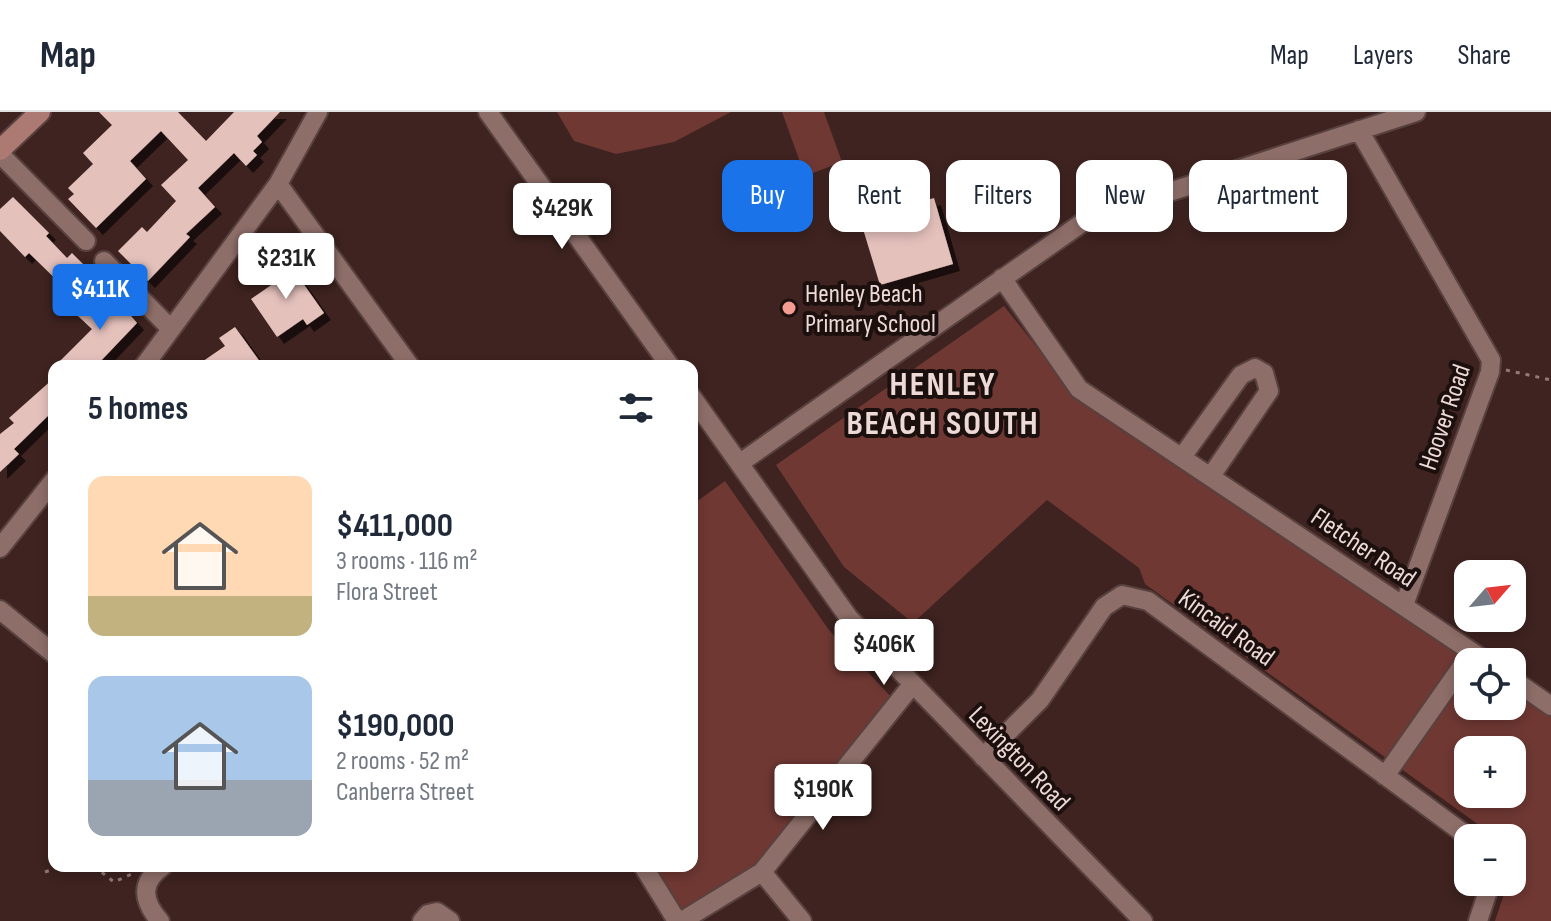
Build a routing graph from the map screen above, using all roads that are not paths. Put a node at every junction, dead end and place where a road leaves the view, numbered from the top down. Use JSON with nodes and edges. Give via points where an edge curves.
{"nodes":[{"id":1,"x":40,"y":112,"type":"edge"},
{"id":2,"x":318,"y":112,"type":"edge"},
{"id":3,"x":488,"y":112,"type":"edge"},
{"id":4,"x":1416,"y":112,"type":"edge"},
{"id":5,"x":1359,"y":130,"type":"junction"},
{"id":6,"x":0,"y":152,"type":"edge"},
{"id":7,"x":278,"y":184,"type":"junction"},
{"id":8,"x":86,"y":241,"type":"dead end"},
{"id":9,"x":104,"y":261,"type":"dead end"},
{"id":10,"x":1002,"y":278,"type":"junction"},
{"id":11,"x":173,"y":326,"type":"junction"},
{"id":12,"x":150,"y":360,"type":"edge"},
{"id":13,"x":406,"y":360,"type":"edge"},
{"id":14,"x":666,"y":360,"type":"edge"},
{"id":15,"x":698,"y":405,"type":"edge"},
{"id":16,"x":1182,"y":457,"type":"junction"},
{"id":17,"x":740,"y":463,"type":"junction"},
{"id":18,"x":1211,"y":476,"type":"junction"},
{"id":19,"x":48,"y":488,"type":"edge"},
{"id":20,"x":0,"y":548,"type":"edge"},
{"id":21,"x":1404,"y":605,"type":"junction"},
{"id":22,"x":0,"y":610,"type":"edge"},
{"id":23,"x":1466,"y":648,"type":"edge"},
{"id":24,"x":48,"y":649,"type":"edge"},
{"id":25,"x":912,"y":685,"type":"junction"},
{"id":26,"x":1454,"y":689,"type":"edge"},
{"id":27,"x":1526,"y":689,"type":"edge"},
{"id":28,"x":1551,"y":706,"type":"edge"},
{"id":29,"x":983,"y":757,"type":"junction"},
{"id":30,"x":1385,"y":776,"type":"junction"},
{"id":31,"x":1454,"y":826,"type":"edge"},
{"id":32,"x":647,"y":872,"type":"edge"},
{"id":33,"x":762,"y":872,"type":"junction"},
{"id":34,"x":154,"y":873,"type":"edge"},
{"id":35,"x":1486,"y":896,"type":"edge"},
{"id":36,"x":160,"y":921,"type":"edge"},
{"id":37,"x":422,"y":921,"type":"edge"},
{"id":38,"x":450,"y":921,"type":"edge"},
{"id":39,"x":679,"y":921,"type":"edge"},
{"id":40,"x":802,"y":921,"type":"edge"},
{"id":41,"x":1143,"y":921,"type":"edge"},
{"id":42,"x":1478,"y":921,"type":"edge"}],
"edges":[{"from":1,"to":6,"type":"main road"},
{"from":2,"to":7,"type":"street"},
{"from":3,"to":14,"type":"street"},
{"from":4,"to":5,"type":"street"},
{"from":5,"to":10,"type":"street","via":[[1109,209]]},
{"from":5,"to":21,"type":"street","name":"Hoover Road","via":[[1491,360]]},
{"from":6,"to":8,"type":"street"},
{"from":7,"to":11,"type":"street"},
{"from":7,"to":13,"type":"street"},
{"from":9,"to":11,"type":"street"},
{"from":10,"to":16,"type":"street","name":"Fletcher Road","via":[[1079,389]]},
{"from":10,"to":17,"type":"street"},
{"from":11,"to":12,"type":"street"},
{"from":15,"to":17,"type":"street","name":"Lexington Road"},
{"from":16,"to":18,"type":"street","name":"Fletcher Road"},
{"from":16,"to":18,"type":"street","via":[[1241,375],[1255,368],[1264,373],[1269,391]]},
{"from":17,"to":25,"type":"street","name":"Lexington Road","via":[[849,618]]},
{"from":18,"to":21,"type":"street","name":"Fletcher Road"},
{"from":19,"to":20,"type":"street"},
{"from":21,"to":23,"type":"street","name":"Fletcher Road"},
{"from":22,"to":24,"type":"street"},
{"from":25,"to":29,"type":"street","name":"Lexington Road"},
{"from":25,"to":33,"type":"street"},
{"from":26,"to":30,"type":"street"},
{"from":27,"to":28,"type":"street"},
{"from":29,"to":30,"type":"street","name":"Kincaid Road","via":[[1040,700],[1104,607],[1122,595],[1148,601]]},
{"from":29,"to":41,"type":"street","name":"Lexington Road"},
{"from":30,"to":31,"type":"street","name":"Kincaid Road"},
{"from":32,"to":39,"type":"street"},
{"from":33,"to":39,"type":"street"},
{"from":33,"to":40,"type":"street"},
{"from":34,"to":36,"type":"street","via":[[145,890],[147,904]]},
{"from":35,"to":42,"type":"street"},
{"from":37,"to":38,"type":"street","via":[[437,912]]}]}
